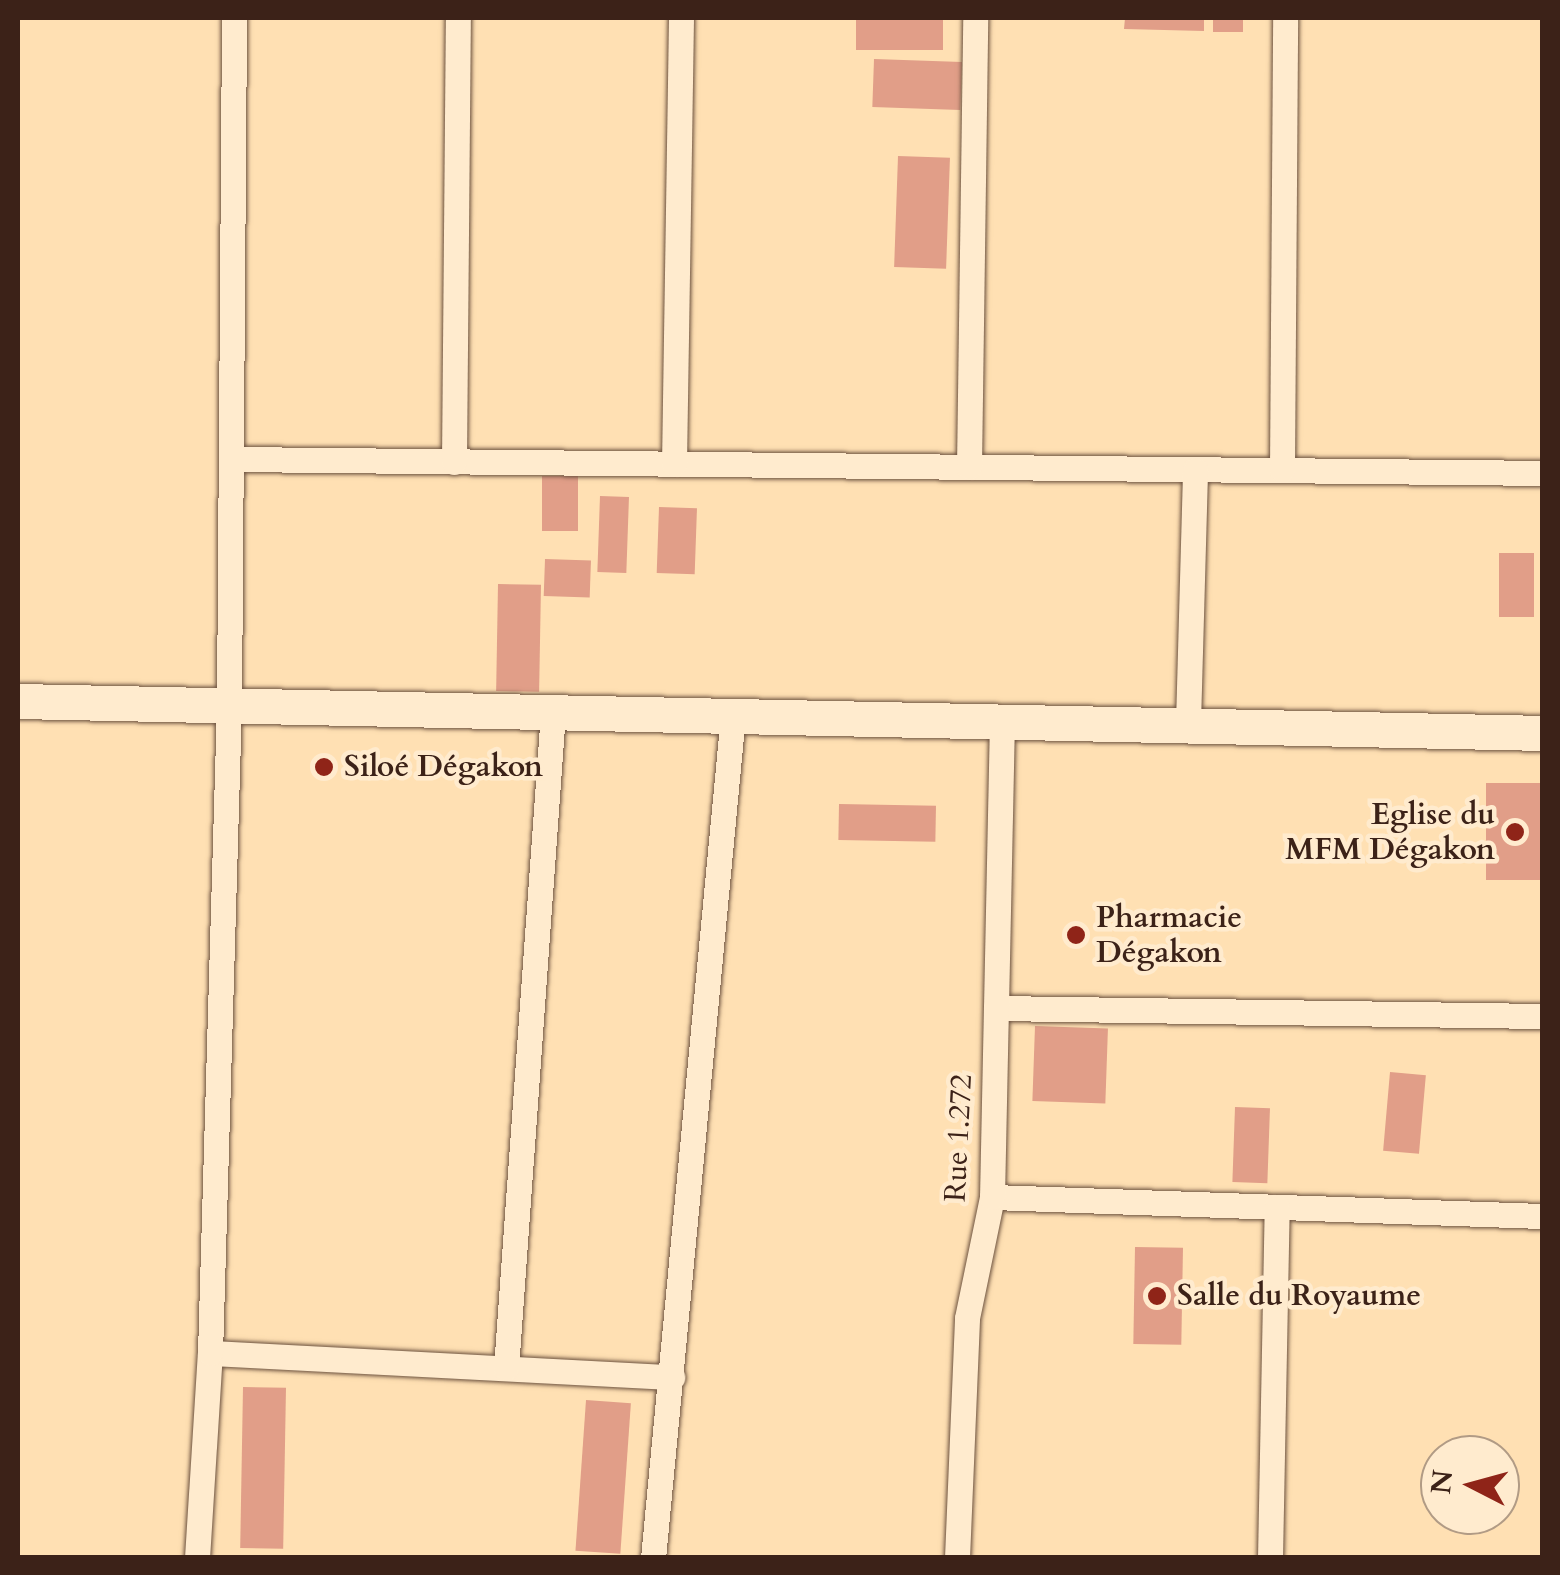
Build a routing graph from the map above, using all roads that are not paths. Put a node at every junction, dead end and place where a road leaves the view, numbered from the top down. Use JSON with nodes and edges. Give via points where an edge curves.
{"nodes":[{"id":1,"x":234,"y":18,"type":"edge"},
{"id":2,"x":458,"y":18,"type":"edge"},
{"id":3,"x":681,"y":18,"type":"edge"},
{"id":4,"x":974,"y":18,"type":"edge"},
{"id":5,"x":1285,"y":18,"type":"edge"},
{"id":6,"x":234,"y":459,"type":"junction"},
{"id":7,"x":454,"y":462,"type":"junction"},
{"id":8,"x":674,"y":464,"type":"junction"},
{"id":9,"x":969,"y":467,"type":"junction"},
{"id":10,"x":1195,"y":470,"type":"junction"},
{"id":11,"x":1282,"y":470,"type":"junction"},
{"id":12,"x":1542,"y":473,"type":"edge"},
{"id":13,"x":18,"y":702,"type":"edge"},
{"id":14,"x":229,"y":704,"type":"junction"},
{"id":15,"x":553,"y":712,"type":"junction"},
{"id":16,"x":733,"y":715,"type":"junction"},
{"id":17,"x":1002,"y":720,"type":"junction"},
{"id":18,"x":1188,"y":723,"type":"junction"},
{"id":19,"x":1542,"y":733,"type":"edge"},
{"id":20,"x":996,"y":1008,"type":"junction"},
{"id":21,"x":1542,"y":1016,"type":"edge"},
{"id":22,"x":992,"y":1197,"type":"junction"},
{"id":23,"x":1277,"y":1206,"type":"junction"},
{"id":24,"x":1542,"y":1216,"type":"edge"},
{"id":25,"x":210,"y":1353,"type":"junction"},
{"id":26,"x":506,"y":1368,"type":"junction"},
{"id":27,"x":672,"y":1377,"type":"junction"},
{"id":28,"x":196,"y":1558,"type":"edge"},
{"id":29,"x":653,"y":1558,"type":"edge"},
{"id":30,"x":957,"y":1558,"type":"edge"},
{"id":31,"x":1270,"y":1558,"type":"edge"}],
"edges":[{"from":1,"to":6,"type":"street"},
{"from":2,"to":7,"type":"street"},
{"from":3,"to":8,"type":"street"},
{"from":4,"to":9,"type":"street"},
{"from":5,"to":11,"type":"street"},
{"from":6,"to":7,"type":"street"},
{"from":6,"to":14,"type":"street"},
{"from":7,"to":8,"type":"street"},
{"from":8,"to":9,"type":"street"},
{"from":9,"to":10,"type":"street"},
{"from":10,"to":11,"type":"street"},
{"from":10,"to":18,"type":"street"},
{"from":11,"to":12,"type":"street"},
{"from":13,"to":14,"type":"street"},
{"from":14,"to":15,"type":"street"},
{"from":14,"to":25,"type":"street"},
{"from":15,"to":16,"type":"street"},
{"from":15,"to":26,"type":"street"},
{"from":16,"to":17,"type":"street"},
{"from":16,"to":27,"type":"street"},
{"from":17,"to":18,"type":"street"},
{"from":17,"to":20,"type":"street","name":"Rue 1.272"},
{"from":18,"to":19,"type":"street"},
{"from":20,"to":21,"type":"street"},
{"from":20,"to":22,"type":"street","name":"Rue 1.272"},
{"from":22,"to":23,"type":"street"},
{"from":22,"to":30,"type":"street","name":"Rue 1.272","via":[[967,1318]]},
{"from":23,"to":24,"type":"street"},
{"from":23,"to":31,"type":"street"},
{"from":25,"to":26,"type":"street"},
{"from":25,"to":28,"type":"street"},
{"from":26,"to":27,"type":"street"},
{"from":27,"to":29,"type":"street"}]}
